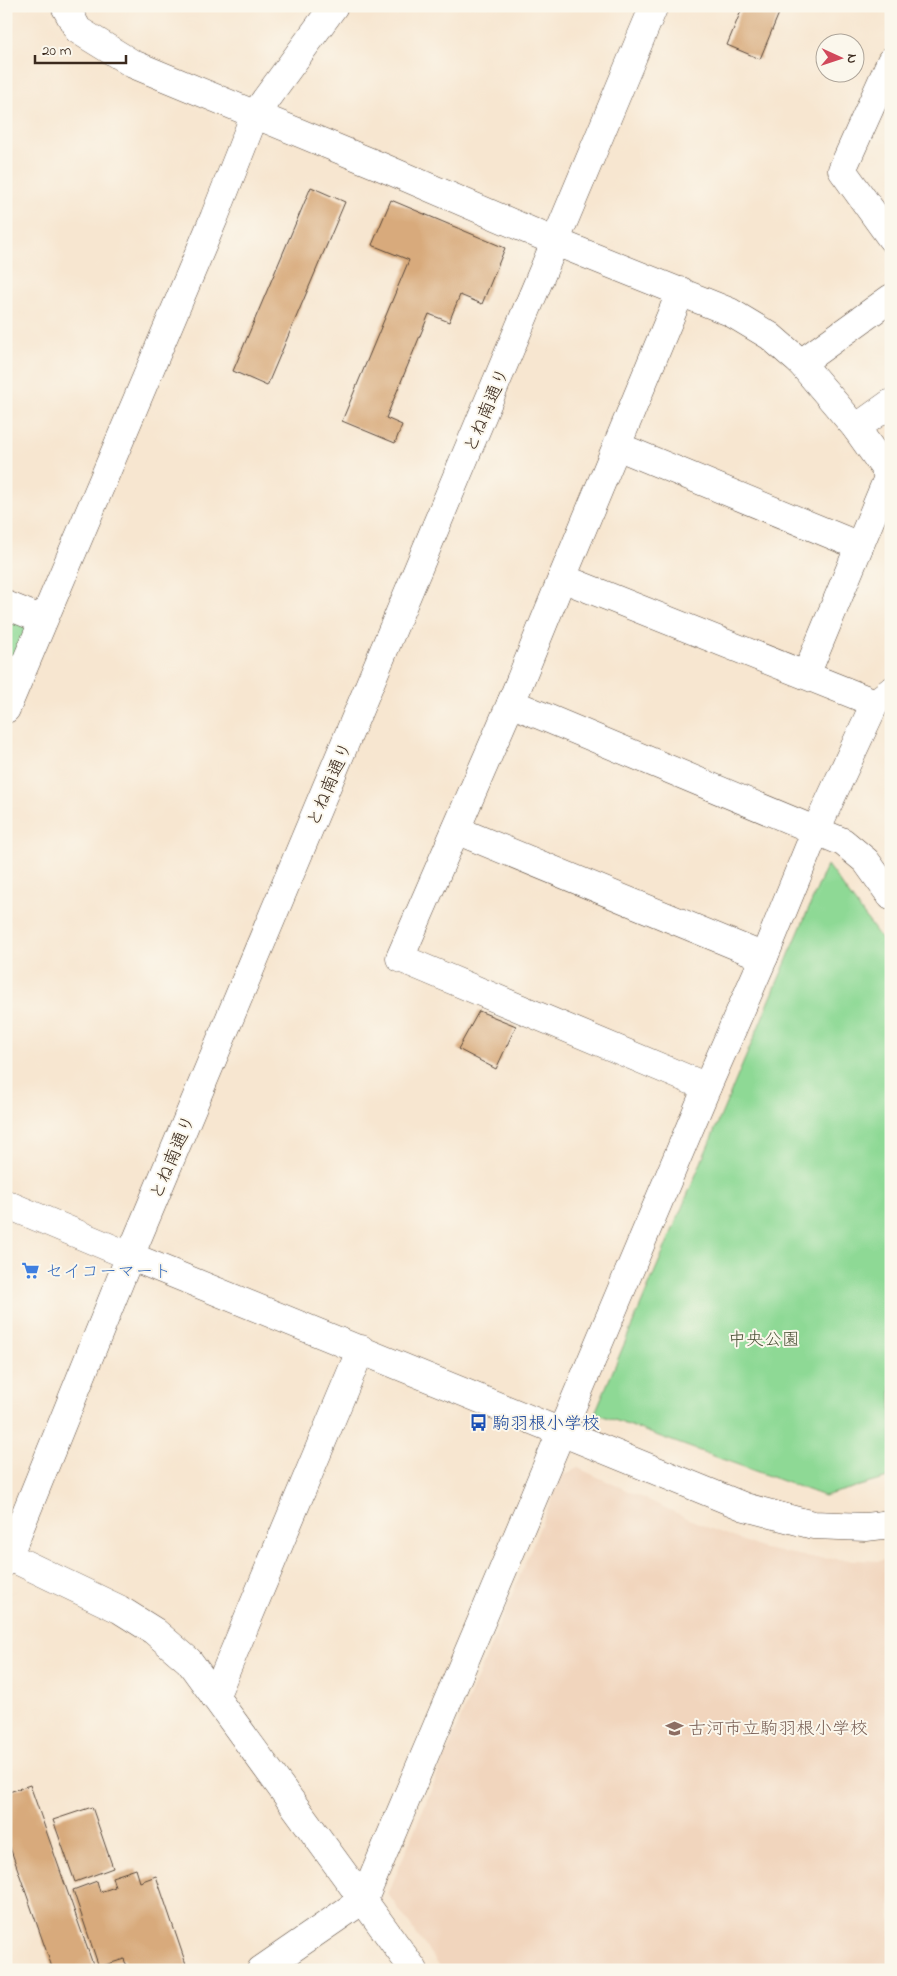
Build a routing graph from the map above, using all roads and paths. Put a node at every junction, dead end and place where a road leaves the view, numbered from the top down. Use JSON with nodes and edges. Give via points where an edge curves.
{"nodes":[{"id":1,"x":65,"y":6,"type":"edge"},
{"id":2,"x":334,"y":6,"type":"edge"},
{"id":3,"x":654,"y":6,"type":"edge"},
{"id":4,"x":891,"y":61,"type":"edge"},
{"id":5,"x":255,"y":114,"type":"junction"},
{"id":6,"x":891,"y":238,"type":"edge"},
{"id":7,"x":556,"y":242,"type":"junction"},
{"id":8,"x":680,"y":291,"type":"junction"},
{"id":9,"x":891,"y":298,"type":"edge"},
{"id":10,"x":801,"y":363,"type":"junction"},
{"id":11,"x":891,"y":403,"type":"edge"},
{"id":12,"x":856,"y":428,"type":"junction"},
{"id":13,"x":617,"y":446,"type":"junction"},
{"id":14,"x":890,"y":476,"type":"edge"},
{"id":15,"x":859,"y":546,"type":"junction"},
{"id":16,"x":562,"y":578,"type":"junction"},
{"id":17,"x":6,"y":605,"type":"edge"},
{"id":18,"x":43,"y":620,"type":"junction"},
{"id":19,"x":806,"y":675,"type":"junction"},
{"id":20,"x":883,"y":697,"type":"edge"},
{"id":21,"x":511,"y":703,"type":"junction"},
{"id":22,"x":6,"y":709,"type":"edge"},
{"id":23,"x":456,"y":830,"type":"junction"},
{"id":24,"x":816,"y":830,"type":"junction"},
{"id":25,"x":891,"y":896,"type":"edge"},
{"id":26,"x":764,"y":957,"type":"junction"},
{"id":27,"x":707,"y":1087,"type":"junction"},
{"id":28,"x":6,"y":1204,"type":"edge"},
{"id":29,"x":130,"y":1256,"type":"junction"},
{"id":30,"x":361,"y":1349,"type":"junction"},
{"id":31,"x":562,"y":1432,"type":"junction"},
{"id":32,"x":891,"y":1524,"type":"edge"},
{"id":33,"x":7,"y":1558,"type":"edge"},
{"id":34,"x":215,"y":1697,"type":"junction"},
{"id":35,"x":364,"y":1899,"type":"junction"},
{"id":36,"x":265,"y":1969,"type":"edge"},
{"id":37,"x":414,"y":1970,"type":"edge"}],
"edges":[{"from":1,"to":5,"type":"street","via":[[78,30],[132,64]]},
{"from":2,"to":5,"type":"street"},
{"from":3,"to":7,"type":"street","name":"とね南通り"},
{"from":4,"to":6,"type":"street","via":[[842,170]]},
{"from":5,"to":7,"type":"street"},
{"from":5,"to":18,"type":"street"},
{"from":7,"to":8,"type":"street"},
{"from":7,"to":29,"type":"street","name":"とね南通り"},
{"from":8,"to":10,"type":"street","via":[[730,312],[770,336]]},
{"from":8,"to":13,"type":"street"},
{"from":9,"to":10,"type":"street"},
{"from":10,"to":12,"type":"street"},
{"from":11,"to":12,"type":"street"},
{"from":12,"to":14,"type":"street"},
{"from":13,"to":15,"type":"street"},
{"from":13,"to":16,"type":"street"},
{"from":14,"to":15,"type":"street"},
{"from":15,"to":19,"type":"street"},
{"from":16,"to":19,"type":"street"},
{"from":16,"to":21,"type":"street"},
{"from":17,"to":18,"type":"street"},
{"from":18,"to":22,"type":"street"},
{"from":19,"to":20,"type":"street"},
{"from":20,"to":24,"type":"street"},
{"from":21,"to":23,"type":"street"},
{"from":21,"to":24,"type":"street"},
{"from":23,"to":26,"type":"street"},
{"from":23,"to":27,"type":"street","via":[[400,958]]},
{"from":24,"to":25,"type":"street","via":[[843,842],[866,861]]},
{"from":24,"to":26,"type":"street"},
{"from":26,"to":27,"type":"street"},
{"from":27,"to":31,"type":"street"},
{"from":28,"to":29,"type":"street"},
{"from":29,"to":30,"type":"street"},
{"from":29,"to":33,"type":"street","name":"とね南通り"},
{"from":30,"to":31,"type":"street"},
{"from":30,"to":34,"type":"street"},
{"from":31,"to":32,"type":"street","via":[[746,1508],[814,1525],[866,1527]]},
{"from":31,"to":35,"type":"street"},
{"from":33,"to":34,"type":"street","via":[[120,1609],[154,1631],[189,1661]]},
{"from":34,"to":35,"type":"street"},
{"from":35,"to":36,"type":"street"},
{"from":35,"to":37,"type":"street"}]}
